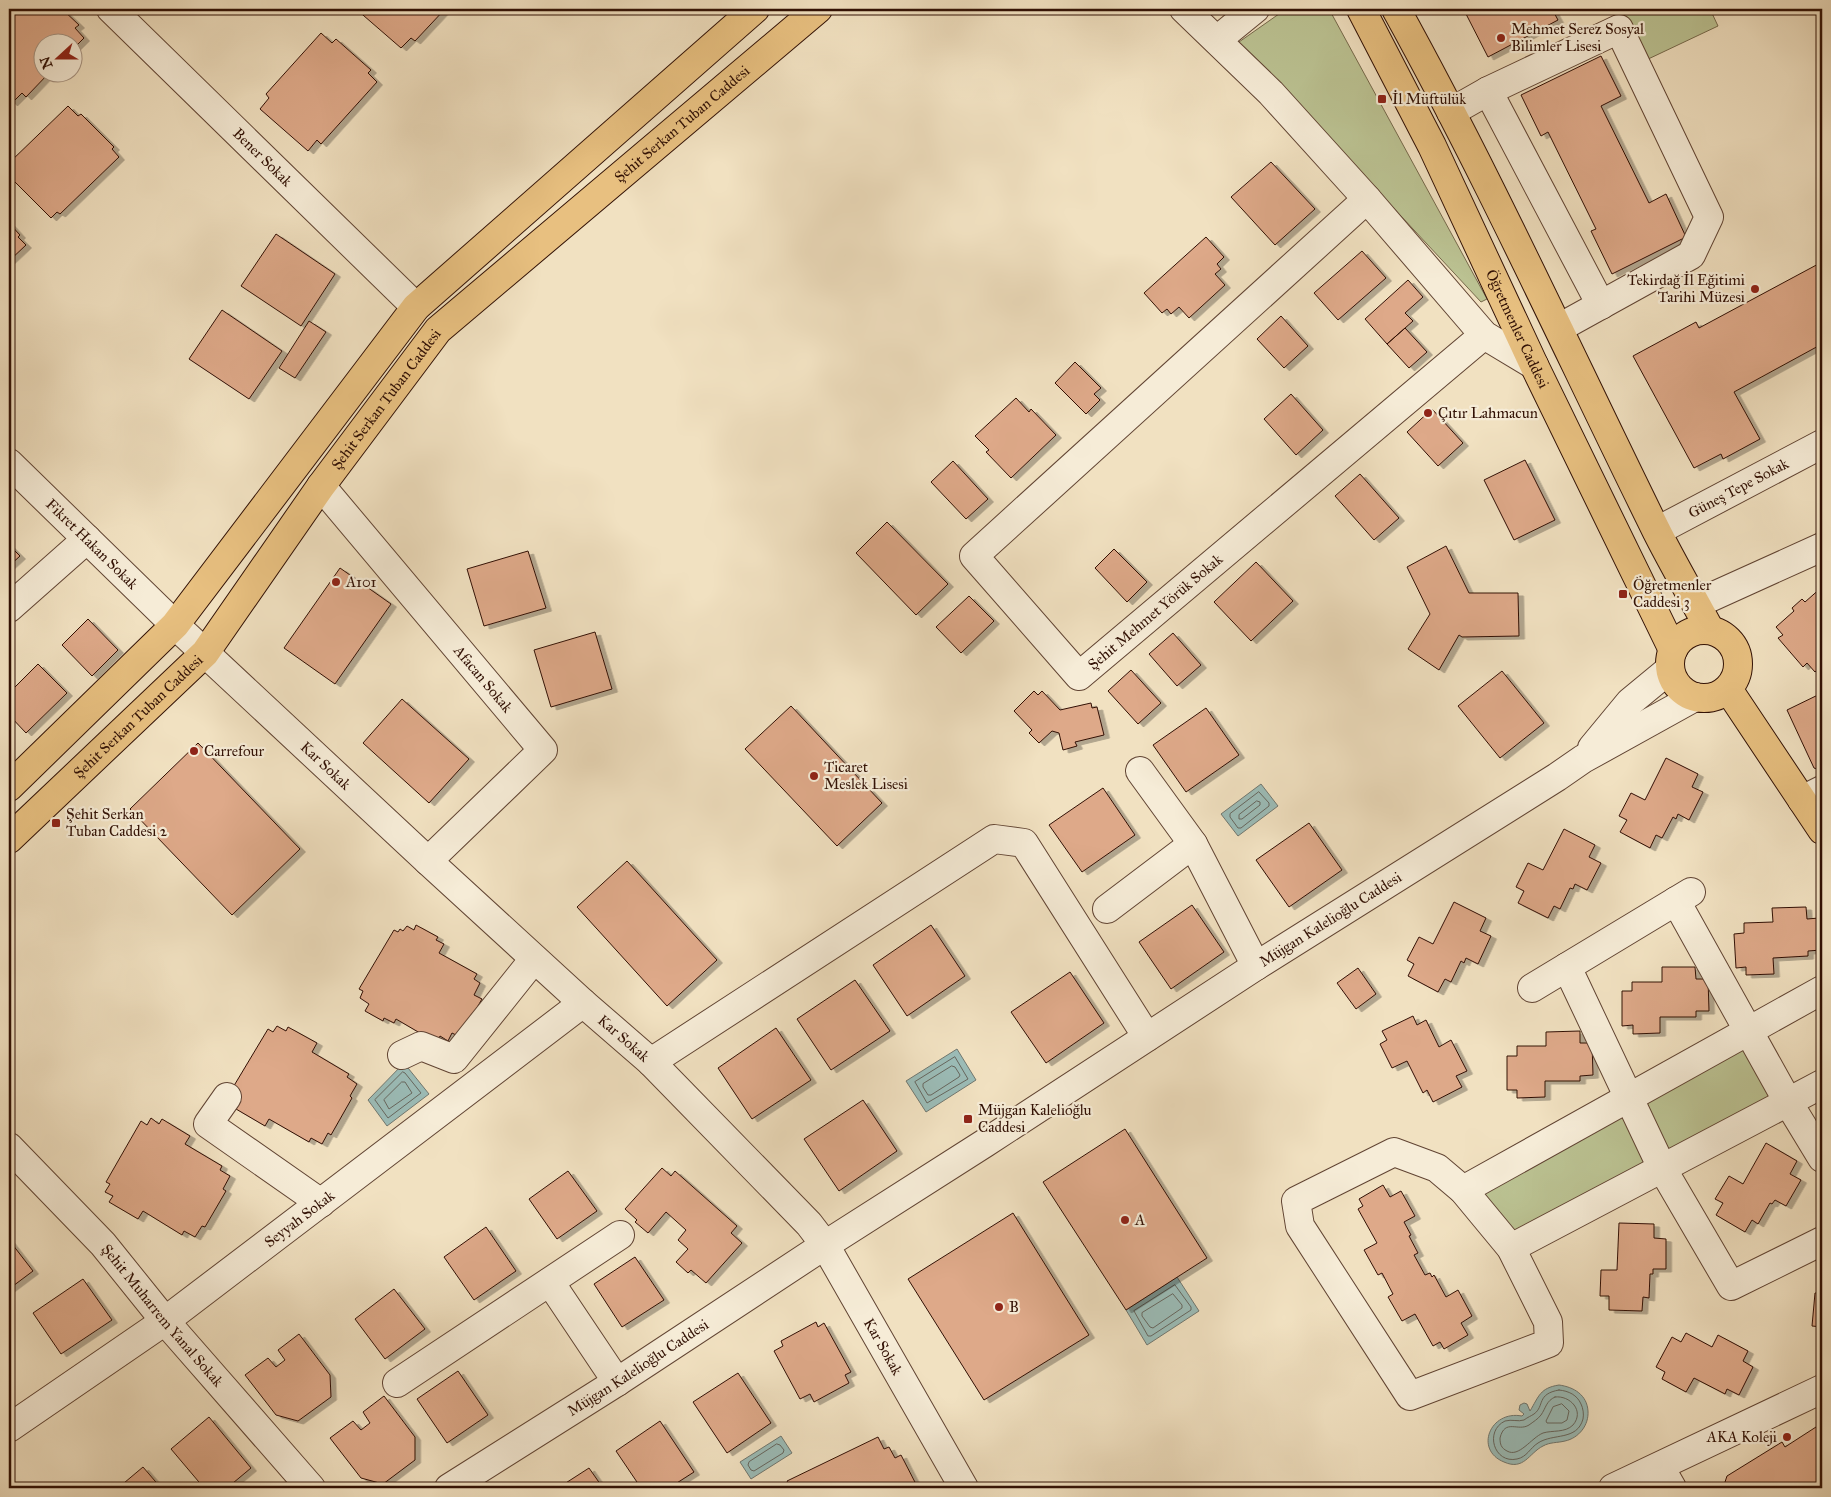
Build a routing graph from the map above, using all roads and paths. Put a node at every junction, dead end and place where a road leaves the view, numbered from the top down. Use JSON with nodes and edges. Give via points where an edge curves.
{"nodes":[{"id":1,"x":110,"y":9,"type":"edge"},
{"id":2,"x":818,"y":9,"type":"edge"},
{"id":3,"x":1184,"y":9,"type":"edge"},
{"id":4,"x":1255,"y":9,"type":"edge"},
{"id":5,"x":1361,"y":9,"type":"edge"},
{"id":6,"x":1396,"y":9,"type":"edge"},
{"id":7,"x":751,"y":10,"type":"edge"},
{"id":8,"x":1217,"y":40,"type":"junction"},
{"id":9,"x":1488,"y":91,"type":"junction"},
{"id":10,"x":1451,"y":112,"type":"junction"},
{"id":11,"x":1367,"y":199,"type":"junction"},
{"id":12,"x":1602,"y":305,"type":"junction"},
{"id":13,"x":416,"y":307,"type":"junction"},
{"id":14,"x":1559,"y":328,"type":"junction"},
{"id":15,"x":1484,"y":335,"type":"junction"},
{"id":16,"x":1534,"y":365,"type":"junction"},
{"id":17,"x":1822,"y":444,"type":"edge"},
{"id":18,"x":9,"y":463,"type":"edge"},
{"id":19,"x":320,"y":486,"type":"junction"},
{"id":20,"x":1657,"y":531,"type":"junction"},
{"id":21,"x":87,"y":539,"type":"junction"},
{"id":22,"x":1822,"y":547,"type":"edge"},
{"id":23,"x":1696,"y":604,"type":"junction"},
{"id":24,"x":9,"y":608,"type":"edge"},
{"id":25,"x":175,"y":625,"type":"junction"},
{"id":26,"x":1710,"y":630,"type":"junction"},
{"id":27,"x":206,"y":653,"type":"junction"},
{"id":28,"x":1672,"y":659,"type":"junction"},
{"id":29,"x":1728,"y":689,"type":"junction"},
{"id":30,"x":1695,"y":697,"type":"junction"},
{"id":31,"x":1583,"y":759,"type":"junction"},
{"id":32,"x":1140,"y":771,"type":"dead end"},
{"id":33,"x":9,"y":787,"type":"edge"},
{"id":34,"x":1812,"y":795,"type":"edge"},
{"id":35,"x":1822,"y":830,"type":"edge"},
{"id":36,"x":9,"y":839,"type":"edge"},
{"id":37,"x":1193,"y":844,"type":"junction"},
{"id":38,"x":428,"y":861,"type":"junction"},
{"id":39,"x":1107,"y":909,"type":"dead end"},
{"id":40,"x":534,"y":958,"type":"junction"},
{"id":41,"x":1256,"y":966,"type":"junction"},
{"id":42,"x":1567,"y":967,"type":"junction"},
{"id":43,"x":1532,"y":988,"type":"dead end"},
{"id":44,"x":1822,"y":990,"type":"edge"},
{"id":45,"x":583,"y":1003,"type":"junction"},
{"id":46,"x":1748,"y":1032,"type":"junction"},
{"id":47,"x":1147,"y":1037,"type":"junction"},
{"id":48,"x":402,"y":1055,"type":"dead end"},
{"id":49,"x":651,"y":1062,"type":"junction"},
{"id":50,"x":1822,"y":1084,"type":"edge"},
{"id":51,"x":227,"y":1096,"type":"dead end"},
{"id":52,"x":1628,"y":1098,"type":"junction"},
{"id":53,"x":1788,"y":1102,"type":"junction"},
{"id":54,"x":9,"y":1147,"type":"edge"},
{"id":55,"x":1822,"y":1158,"type":"edge"},
{"id":56,"x":1662,"y":1168,"type":"junction"},
{"id":57,"x":1463,"y":1190,"type":"junction"},
{"id":58,"x":321,"y":1203,"type":"junction"},
{"id":59,"x":620,"y":1235,"type":"dead end"},
{"id":60,"x":1822,"y":1241,"type":"edge"},
{"id":61,"x":825,"y":1245,"type":"junction"},
{"id":62,"x":1511,"y":1248,"type":"junction"},
{"id":63,"x":550,"y":1282,"type":"junction"},
{"id":64,"x":166,"y":1321,"type":"junction"},
{"id":65,"x":618,"y":1382,"type":"junction"},
{"id":66,"x":397,"y":1383,"type":"dead end"},
{"id":67,"x":1822,"y":1389,"type":"edge"},
{"id":68,"x":9,"y":1428,"type":"edge"},
{"id":69,"x":1666,"y":1477,"type":"edge"},
{"id":70,"x":311,"y":1488,"type":"edge"},
{"id":71,"x":449,"y":1488,"type":"edge"},
{"id":72,"x":964,"y":1488,"type":"edge"},
{"id":73,"x":1613,"y":1488,"type":"edge"}],
"edges":[{"from":1,"to":13,"type":"street","name":"Bener Sokak"},
{"from":2,"to":19,"type":"main road","name":"Şehit Serkan Tuban Caddesi","via":[[438,330]]},
{"from":3,"to":8,"type":"street"},
{"from":4,"to":8,"type":"street"},
{"from":5,"to":16,"type":"main road","name":"Öğretmenler Caddesi","via":[[1432,146]]},
{"from":6,"to":10,"type":"main road"},
{"from":7,"to":13,"type":"main road"},
{"from":8,"to":11,"type":"street","via":[[1271,93]]},
{"from":9,"to":10,"type":"street"},
{"from":9,"to":12,"type":"street"},
{"from":9,"to":12,"type":"street","via":[[1619,29],[1709,217],[1691,255]]},
{"from":10,"to":14,"type":"main road"},
{"from":11,"to":15,"type":"street"},
{"from":11,"to":15,"type":"street","name":"Şehit Mehmet Yörük Sokak","via":[[974,556],[1079,676]]},
{"from":12,"to":14,"type":"street"},
{"from":13,"to":25,"type":"main road"},
{"from":14,"to":20,"type":"main road"},
{"from":15,"to":16,"type":"street"},
{"from":16,"to":28,"type":"main road","name":"Öğretmenler Caddesi"},
{"from":17,"to":20,"type":"street","name":"Güneş Tepe Sokak"},
{"from":18,"to":21,"type":"street","name":"Fikret Hakan Sokak"},
{"from":19,"to":27,"type":"main road","name":"Şehit Serkan Tuban Caddesi"},
{"from":19,"to":38,"type":"street","name":"Afacan Sokak","via":[[542,750]]},
{"from":20,"to":23,"type":"main road"},
{"from":21,"to":24,"type":"street"},
{"from":21,"to":25,"type":"street","name":"Fikret Hakan Sokak"},
{"from":22,"to":23,"type":"street"},
{"from":23,"to":26,"type":"main road"},
{"from":25,"to":27,"type":"street","name":"Fikret Hakan Sokak"},
{"from":25,"to":33,"type":"main road"},
{"from":26,"to":28,"type":"main road","via":[[1688,634],[1679,641]]},
{"from":26,"to":29,"type":"main road","via":[[1720,633],[1735,649],[1738,670]]},
{"from":27,"to":36,"type":"main road","name":"Şehit Serkan Tuban Caddesi"},
{"from":27,"to":38,"type":"street","name":"Kar Sokak"},
{"from":28,"to":30,"type":"main road","via":[[1679,687]]},
{"from":28,"to":31,"type":"street","name":"Müjgan Kalelioğlu Caddesi","via":[[1630,702]]},
{"from":29,"to":30,"type":"main road","via":[[1718,696]]},
{"from":29,"to":34,"type":"main road"},
{"from":30,"to":31,"type":"street","name":"Müjgan Kalelioğlu Caddesi"},
{"from":31,"to":41,"type":"street","name":"Müjgan Kalelioğlu Caddesi"},
{"from":32,"to":37,"type":"street"},
{"from":34,"to":35,"type":"main road"},
{"from":37,"to":39,"type":"street"},
{"from":37,"to":41,"type":"street"},
{"from":38,"to":40,"type":"street","name":"Kar Sokak"},
{"from":40,"to":45,"type":"street","name":"Kar Sokak"},
{"from":40,"to":48,"type":"street","via":[[454,1058],[421,1046]]},
{"from":41,"to":47,"type":"street","name":"Müjgan Kalelioğlu Caddesi"},
{"from":42,"to":43,"type":"street"},
{"from":42,"to":46,"type":"street","via":[[1684,896]]},
{"from":42,"to":52,"type":"street"},
{"from":44,"to":46,"type":"street"},
{"from":45,"to":49,"type":"street","name":"Kar Sokak"},
{"from":45,"to":58,"type":"street","name":"Seyyah Sokak"},
{"from":46,"to":52,"type":"street"},
{"from":46,"to":53,"type":"street"},
{"from":47,"to":49,"type":"street","via":[[1024,842],[994,839]]},
{"from":47,"to":61,"type":"street","name":"Müjgan Kalelioğlu Caddesi"},
{"from":49,"to":61,"type":"street","name":"Kar Sokak","via":[[809,1224]]},
{"from":50,"to":53,"type":"street"},
{"from":51,"to":58,"type":"street","via":[[208,1124]]},
{"from":52,"to":56,"type":"street"},
{"from":52,"to":57,"type":"street"},
{"from":53,"to":55,"type":"street"},
{"from":53,"to":56,"type":"street"},
{"from":54,"to":64,"type":"street","name":"Şehit Muharrem Yanal Sokak","via":[[103,1244]]},
{"from":56,"to":60,"type":"street","via":[[1731,1286]]},
{"from":56,"to":62,"type":"street"},
{"from":57,"to":62,"type":"street"},
{"from":57,"to":62,"type":"street","via":[[1437,1168],[1394,1152],[1296,1201],[1300,1226],[1410,1396],[1550,1343],[1548,1322]]},
{"from":58,"to":64,"type":"street","name":"Seyyah Sokak"},
{"from":59,"to":63,"type":"street"},
{"from":61,"to":65,"type":"street","name":"Müjgan Kalelioğlu Caddesi"},
{"from":61,"to":72,"type":"street","name":"Kar Sokak"},
{"from":63,"to":65,"type":"street"},
{"from":63,"to":66,"type":"street"},
{"from":64,"to":68,"type":"street","name":"Seyyah Sokak"},
{"from":64,"to":70,"type":"street","name":"Şehit Muharrem Yanal Sokak"},
{"from":65,"to":71,"type":"street","name":"Müjgan Kalelioğlu Caddesi"},
{"from":67,"to":69,"type":"street"},
{"from":69,"to":73,"type":"street"}]}
